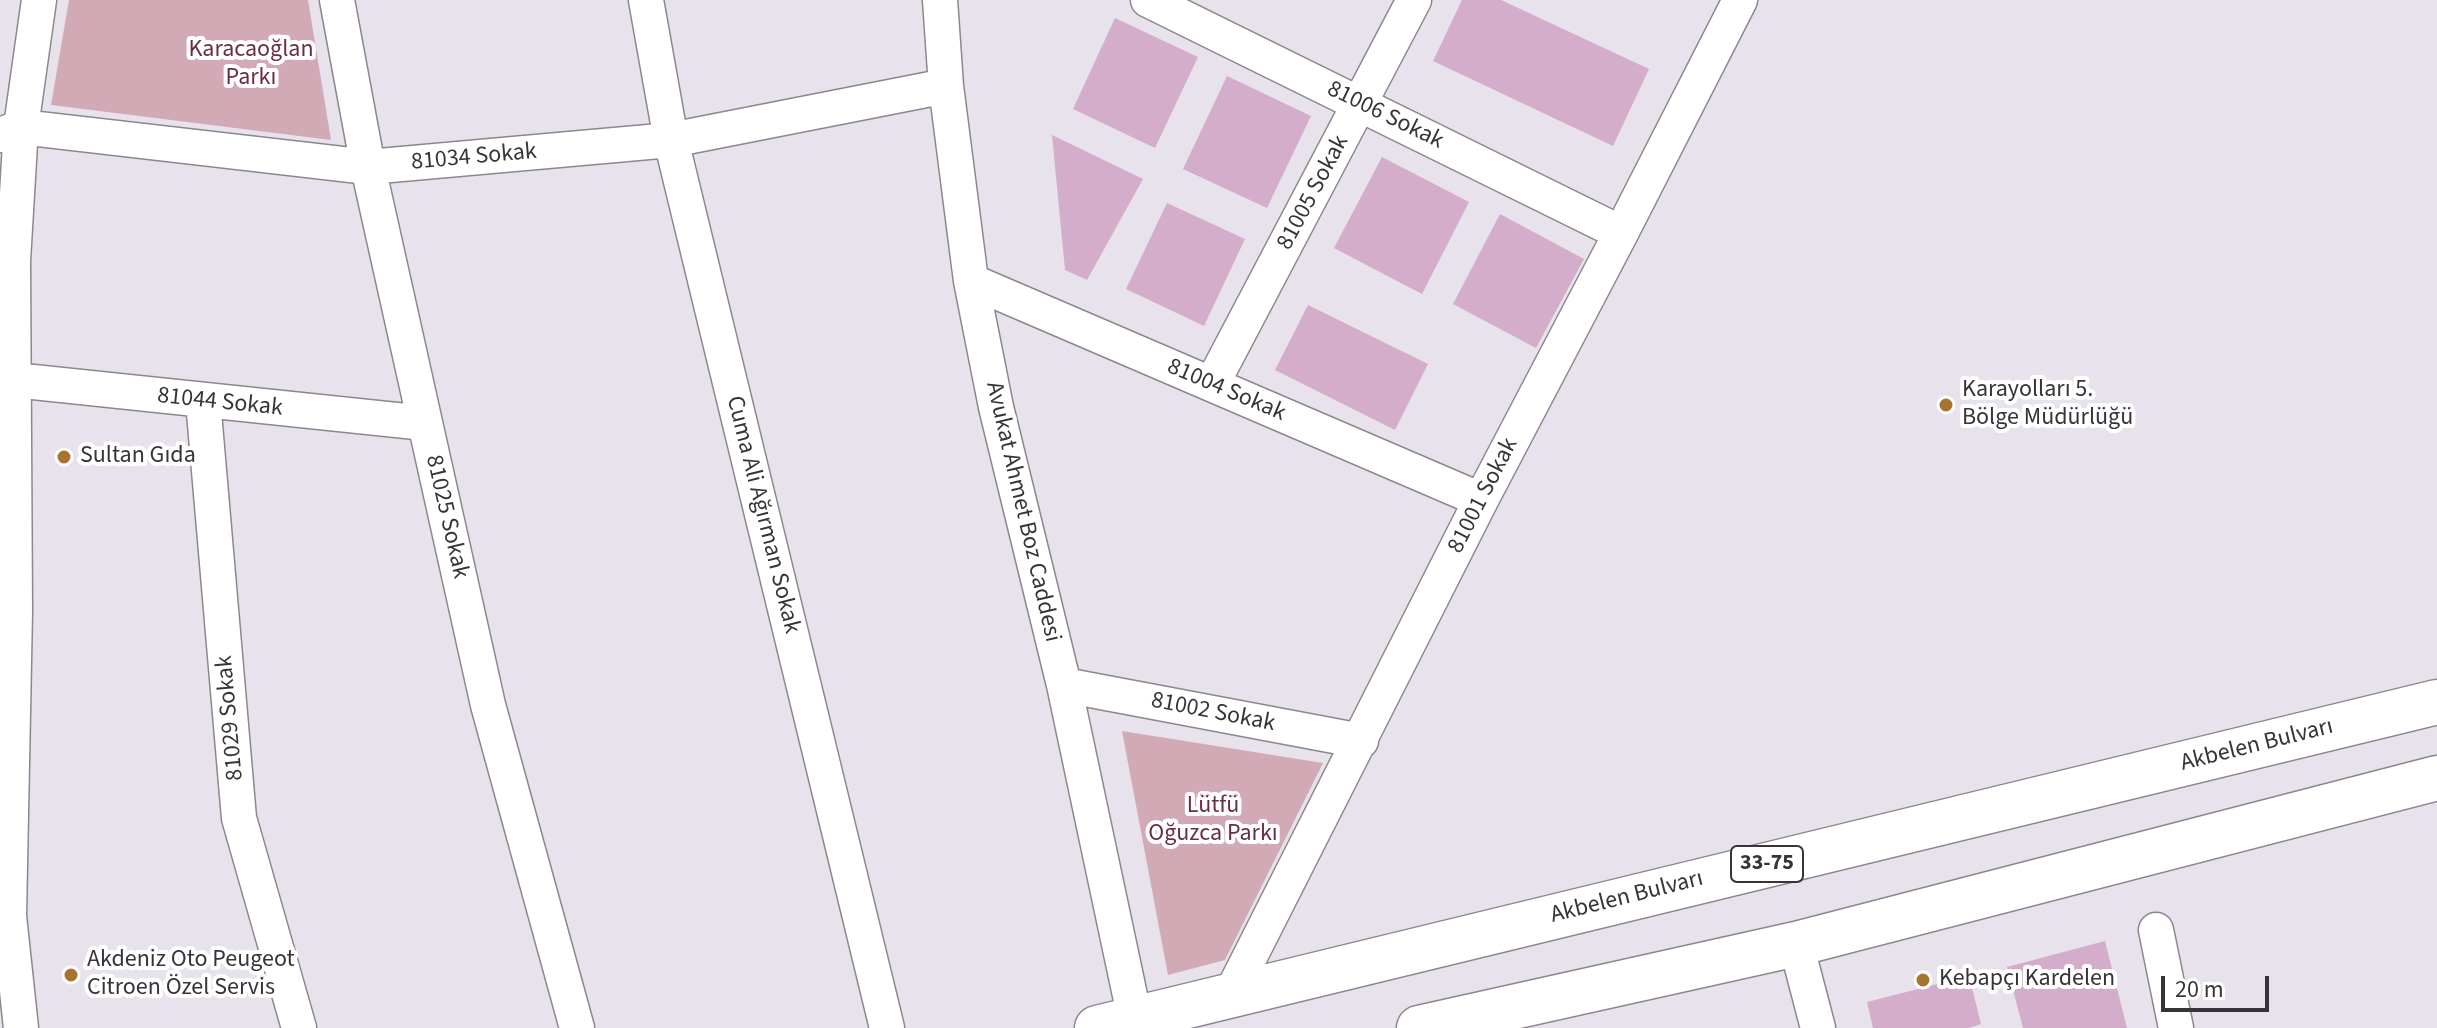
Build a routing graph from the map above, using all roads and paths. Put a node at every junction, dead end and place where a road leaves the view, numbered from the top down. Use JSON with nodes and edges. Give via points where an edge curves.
{"nodes":[{"id":1,"x":39,"y":0,"type":"edge"},
{"id":2,"x":338,"y":0,"type":"edge"},
{"id":3,"x":646,"y":0,"type":"edge"},
{"id":4,"x":940,"y":0,"type":"edge"},
{"id":5,"x":1148,"y":0,"type":"edge"},
{"id":6,"x":1414,"y":0,"type":"edge"},
{"id":7,"x":1740,"y":0,"type":"edge"},
{"id":8,"x":946,"y":86,"type":"junction"},
{"id":9,"x":1361,"y":105,"type":"junction"},
{"id":10,"x":10,"y":131,"type":"edge"},
{"id":11,"x":671,"y":140,"type":"junction"},
{"id":12,"x":368,"y":167,"type":"junction"},
{"id":13,"x":1621,"y":233,"type":"junction"},
{"id":14,"x":6,"y":261,"type":"edge"},
{"id":15,"x":971,"y":281,"type":"junction"},
{"id":16,"x":14,"y":380,"type":"junction"},
{"id":17,"x":1212,"y":384,"type":"junction"},
{"id":18,"x":203,"y":401,"type":"junction"},
{"id":19,"x":425,"y":423,"type":"junction"},
{"id":20,"x":7,"y":446,"type":"edge"},
{"id":21,"x":1481,"y":500,"type":"junction"},
{"id":22,"x":7,"y":611,"type":"edge"},
{"id":23,"x":1064,"y":685,"type":"junction"},
{"id":24,"x":2437,"y":702,"type":"edge"},
{"id":25,"x":1361,"y":741,"type":"junction"},
{"id":26,"x":2437,"y":778,"type":"edge"},
{"id":27,"x":6,"y":804,"type":"edge"},
{"id":28,"x":4,"y":917,"type":"edge"},
{"id":29,"x":2156,"y":930,"type":"dead end"},
{"id":30,"x":1796,"y":944,"type":"junction"},
{"id":31,"x":1231,"y":994,"type":"junction"},
{"id":32,"x":1470,"y":1022,"type":"edge"},
{"id":33,"x":1116,"y":1024,"type":"edge"},
{"id":34,"x":21,"y":1028,"type":"edge"},
{"id":35,"x":299,"y":1028,"type":"edge"},
{"id":36,"x":577,"y":1028,"type":"edge"},
{"id":37,"x":887,"y":1028,"type":"edge"},
{"id":38,"x":1419,"y":1028,"type":"edge"},
{"id":39,"x":1818,"y":1028,"type":"edge"},
{"id":40,"x":2176,"y":1028,"type":"edge"}],
"edges":[{"from":1,"to":10,"type":"street"},
{"from":2,"to":12,"type":"street","name":"81025 Sokak"},
{"from":3,"to":11,"type":"street","name":"Cuma Ali Ağırman Sokak"},
{"from":4,"to":8,"type":"street","name":"Avukat Ahmet Boz Caddesi"},
{"from":5,"to":9,"type":"street","name":"81006 Sokak"},
{"from":6,"to":9,"type":"street","name":"81005 Sokak"},
{"from":7,"to":13,"type":"street","name":"81001 Sokak"},
{"from":8,"to":11,"type":"street","name":"81034 Sokak"},
{"from":8,"to":15,"type":"street","name":"Avukat Ahmet Boz Caddesi"},
{"from":9,"to":13,"type":"street","name":"81006 Sokak"},
{"from":9,"to":17,"type":"street","name":"81005 Sokak"},
{"from":10,"to":12,"type":"street","name":"81034 Sokak"},
{"from":10,"to":14,"type":"street"},
{"from":11,"to":12,"type":"street","name":"81034 Sokak"},
{"from":11,"to":37,"type":"street","name":"Cuma Ali Ağırman Sokak"},
{"from":12,"to":19,"type":"street","name":"81025 Sokak"},
{"from":13,"to":21,"type":"street","name":"81001 Sokak"},
{"from":14,"to":16,"type":"street"},
{"from":15,"to":17,"type":"street","name":"81004 Sokak"},
{"from":15,"to":23,"type":"street","name":"Avukat Ahmet Boz Caddesi"},
{"from":16,"to":18,"type":"street","name":"81044 Sokak"},
{"from":16,"to":20,"type":"street"},
{"from":17,"to":21,"type":"street","name":"81004 Sokak"},
{"from":18,"to":19,"type":"street","name":"81044 Sokak"},
{"from":18,"to":35,"type":"street","name":"81029 Sokak","via":[[239,818]]},
{"from":19,"to":36,"type":"street","name":"81025 Sokak","via":[[488,705]]},
{"from":20,"to":22,"type":"street"},
{"from":21,"to":25,"type":"street","name":"81001 Sokak"},
{"from":22,"to":27,"type":"street"},
{"from":23,"to":25,"type":"street","name":"81002 Sokak"},
{"from":23,"to":33,"type":"street","name":"Avukat Ahmet Boz Caddesi"},
{"from":24,"to":31,"type":"main road","name":"Akbelen Bulvarı","number":"33-75"},
{"from":25,"to":31,"type":"street","name":"81001 Sokak"},
{"from":26,"to":30,"type":"main road"},
{"from":27,"to":28,"type":"street"},
{"from":28,"to":34,"type":"street"},
{"from":29,"to":40,"type":"street"},
{"from":30,"to":32,"type":"main road"},
{"from":30,"to":39,"type":"street"},
{"from":31,"to":33,"type":"main road","name":"Akbelen Bulvarı","number":"33-75"},
{"from":32,"to":38,"type":"main road"}]}
